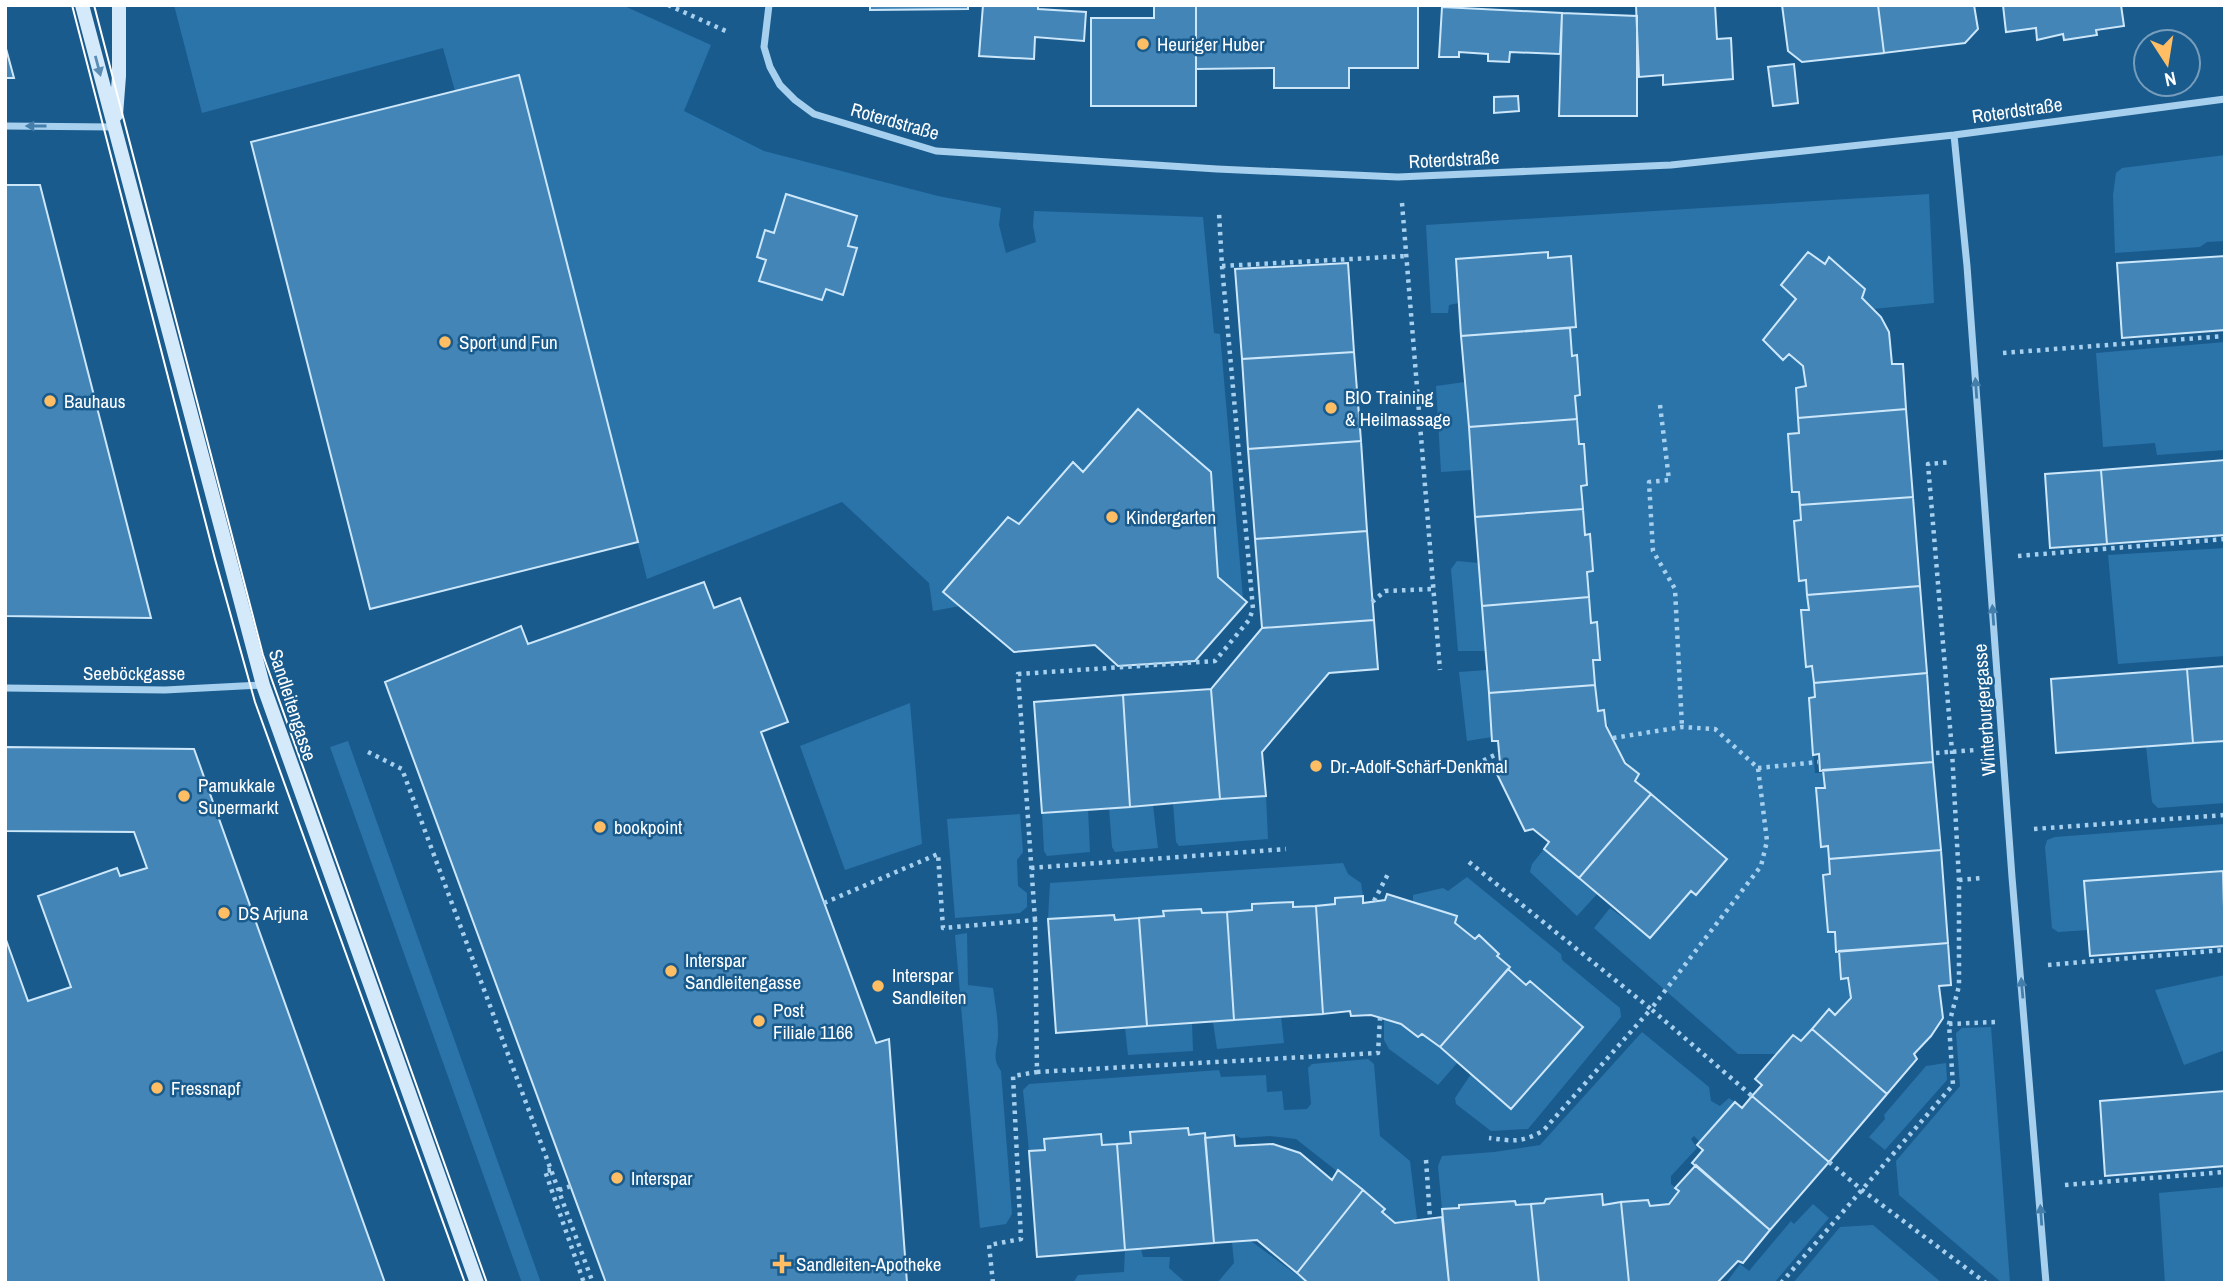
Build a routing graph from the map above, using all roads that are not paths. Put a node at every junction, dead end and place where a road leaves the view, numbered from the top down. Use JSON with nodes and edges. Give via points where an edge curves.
{"nodes":[{"id":1,"x":82,"y":5,"type":"edge"},
{"id":2,"x":119,"y":5,"type":"edge"},
{"id":3,"x":769,"y":5,"type":"edge"},
{"id":4,"x":2225,"y":99,"type":"edge"},
{"id":5,"x":5,"y":126,"type":"edge"},
{"id":6,"x":115,"y":127,"type":"junction"},
{"id":7,"x":1954,"y":135,"type":"junction"},
{"id":8,"x":263,"y":685,"type":"junction"},
{"id":9,"x":5,"y":688,"type":"edge"},
{"id":10,"x":477,"y":1283,"type":"edge"},
{"id":11,"x":2046,"y":1283,"type":"edge"}],
"edges":[{"from":1,"to":6,"type":"main road","name":"Sandleitengasse","one_way":true},
{"from":2,"to":6,"type":"main road","name":"Sandleitengasse"},
{"from":3,"to":7,"type":"street","name":"Roterdstraße","via":[[764,47],[780,85],[795,100],[814,114],[936,150],[1398,177],[1671,165]]},
{"from":4,"to":7,"type":"street","name":"Roterdstraße"},
{"from":6,"to":5,"type":"street","one_way":true},
{"from":6,"to":8,"type":"main road","name":"Sandleitengasse"},
{"from":11,"to":7,"type":"street","name":"Winterburgergasse","one_way":true},
{"from":8,"to":9,"type":"street","name":"Seeböckgasse","via":[[166,690]]},
{"from":8,"to":10,"type":"main road","name":"Sandleitengasse"}]}
